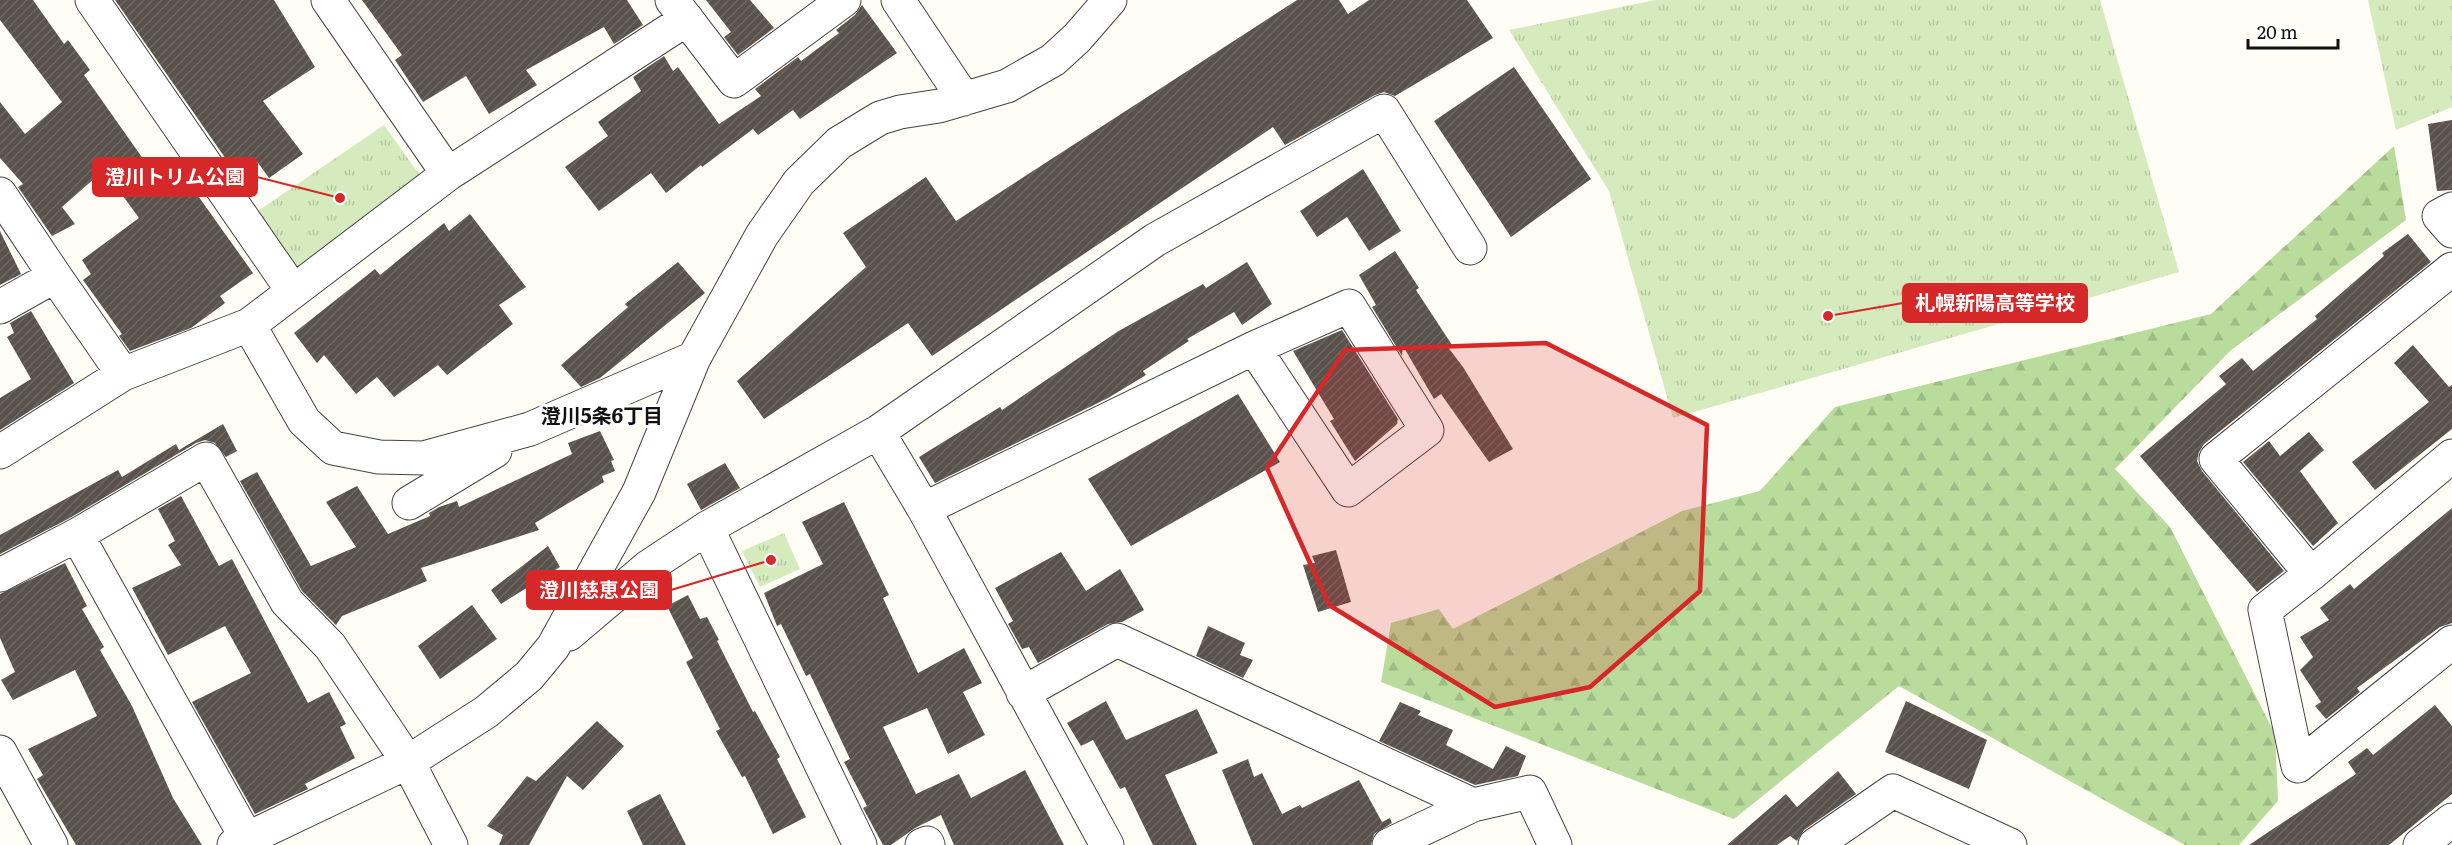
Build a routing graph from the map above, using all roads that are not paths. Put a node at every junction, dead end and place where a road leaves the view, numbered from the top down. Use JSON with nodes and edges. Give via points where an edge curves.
{"nodes":[{"id":1,"x":92,"y":0,"type":"edge"},
{"id":2,"x":328,"y":0,"type":"edge"},
{"id":3,"x":844,"y":0,"type":"edge"},
{"id":4,"x":898,"y":0,"type":"edge"},
{"id":5,"x":1110,"y":0,"type":"edge"},
{"id":6,"x":680,"y":10,"type":"edge"},
{"id":7,"x":964,"y":99,"type":"junction"},
{"id":8,"x":448,"y":174,"type":"junction"},
{"id":9,"x":0,"y":194,"type":"edge"},
{"id":10,"x":2452,"y":209,"type":"edge"},
{"id":11,"x":2452,"y":231,"type":"edge"},
{"id":12,"x":1470,"y":248,"type":"dead end"},
{"id":13,"x":2452,"y":269,"type":"edge"},
{"id":14,"x":55,"y":276,"type":"junction"},
{"id":15,"x":293,"y":291,"type":"junction"},
{"id":16,"x":0,"y":307,"type":"edge"},
{"id":17,"x":249,"y":325,"type":"junction"},
{"id":18,"x":1254,"y":348,"type":"junction"},
{"id":19,"x":693,"y":358,"type":"junction"},
{"id":20,"x":123,"y":374,"type":"junction"},
{"id":21,"x":530,"y":429,"type":"junction"},
{"id":22,"x":878,"y":432,"type":"junction"},
{"id":23,"x":0,"y":452,"type":"edge"},
{"id":24,"x":2452,"y":456,"type":"edge"},
{"id":25,"x":409,"y":503,"type":"dead end"},
{"id":26,"x":924,"y":509,"type":"junction"},
{"id":27,"x":707,"y":528,"type":"junction"},
{"id":28,"x":77,"y":535,"type":"junction"},
{"id":29,"x":2311,"y":574,"type":"junction"},
{"id":30,"x":0,"y":575,"type":"edge"},
{"id":31,"x":2452,"y":642,"type":"edge"},
{"id":32,"x":553,"y":647,"type":"junction"},
{"id":33,"x":1023,"y":693,"type":"junction"},
{"id":34,"x":0,"y":752,"type":"edge"},
{"id":35,"x":408,"y":762,"type":"junction"},
{"id":36,"x":1473,"y":805,"type":"junction"},
{"id":37,"x":2452,"y":820,"type":"edge"},
{"id":38,"x":240,"y":842,"type":"edge"},
{"id":39,"x":51,"y":845,"type":"edge"},
{"id":40,"x":451,"y":845,"type":"edge"},
{"id":41,"x":860,"y":845,"type":"edge"},
{"id":42,"x":922,"y":845,"type":"edge"},
{"id":43,"x":928,"y":845,"type":"edge"},
{"id":44,"x":1107,"y":845,"type":"edge"},
{"id":45,"x":1389,"y":845,"type":"edge"},
{"id":46,"x":1555,"y":845,"type":"edge"},
{"id":47,"x":1815,"y":845,"type":"edge"},
{"id":48,"x":2010,"y":845,"type":"edge"},
{"id":49,"x":2420,"y":845,"type":"edge"}],
"edges":[{"from":1,"to":15,"type":"street"},
{"from":2,"to":8,"type":"street"},
{"from":3,"to":6,"type":"street","via":[[734,81]]},
{"from":4,"to":7,"type":"street"},
{"from":5,"to":7,"type":"street","via":[[1053,60],[1007,86]]},
{"from":6,"to":8,"type":"street"},
{"from":7,"to":19,"type":"street","via":[[880,118],[839,143],[799,182],[762,236]]},
{"from":8,"to":15,"type":"street"},
{"from":9,"to":14,"type":"street"},
{"from":10,"to":11,"type":"street","via":[[2439,216]]},
{"from":12,"to":22,"type":"street","via":[[1384,111],[1155,240]]},
{"from":13,"to":29,"type":"street","via":[[2216,459]]},
{"from":14,"to":16,"type":"street"},
{"from":14,"to":20,"type":"street"},
{"from":15,"to":17,"type":"street"},
{"from":17,"to":20,"type":"street"},
{"from":17,"to":21,"type":"street","via":[[304,422],[333,448],[379,457],[424,458]]},
{"from":18,"to":18,"type":"street","via":[[1349,306],[1426,430],[1348,490]]},
{"from":18,"to":26,"type":"street"},
{"from":19,"to":21,"type":"street"},
{"from":19,"to":32,"type":"street","via":[[639,492]]},
{"from":20,"to":23,"type":"street"},
{"from":21,"to":25,"type":"street"},
{"from":22,"to":26,"type":"street"},
{"from":22,"to":27,"type":"street"},
{"from":24,"to":29,"type":"street"},
{"from":26,"to":33,"type":"street"},
{"from":27,"to":32,"type":"street","via":[[648,567]]},
{"from":27,"to":41,"type":"street"},
{"from":28,"to":30,"type":"street"},
{"from":28,"to":35,"type":"street","via":[[206,459],[287,602],[330,646]]},
{"from":28,"to":38,"type":"street"},
{"from":29,"to":31,"type":"street","via":[[2265,610],[2298,766]]},
{"from":32,"to":35,"type":"street","via":[[529,676],[486,712]]},
{"from":33,"to":36,"type":"street","via":[[1116,640]]},
{"from":33,"to":44,"type":"street"},
{"from":34,"to":39,"type":"street"},
{"from":35,"to":38,"type":"street"},
{"from":35,"to":40,"type":"street"},
{"from":36,"to":45,"type":"street"},
{"from":36,"to":46,"type":"street","via":[[1530,792]]},
{"from":37,"to":49,"type":"street"},
{"from":42,"to":43,"type":"street"},
{"from":47,"to":48,"type":"street","via":[[1893,791]]}]}
